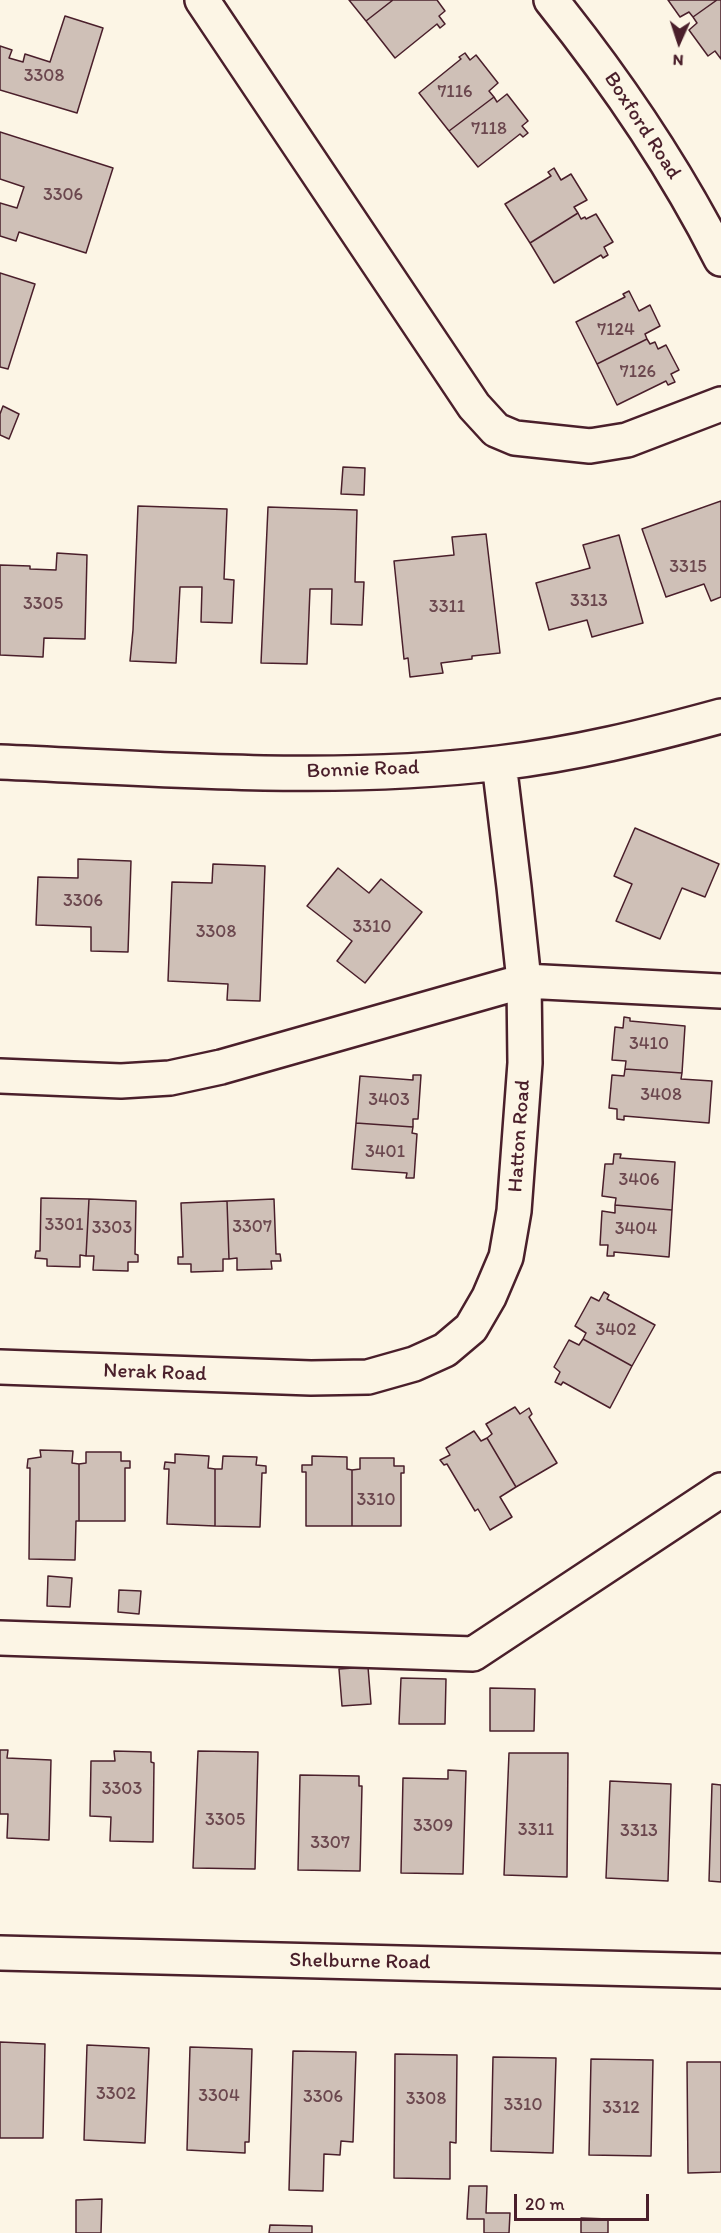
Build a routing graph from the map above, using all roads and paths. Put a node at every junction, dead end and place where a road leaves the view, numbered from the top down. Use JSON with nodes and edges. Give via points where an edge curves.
{"nodes":[{"id":1,"x":202,"y":0,"type":"edge"},
{"id":2,"x":551,"y":0,"type":"edge"},
{"id":3,"x":721,"y":259,"type":"edge"},
{"id":4,"x":721,"y":404,"type":"edge"},
{"id":5,"x":721,"y":716,"type":"edge"},
{"id":6,"x":0,"y":762,"type":"edge"},
{"id":7,"x":499,"y":763,"type":"junction"},
{"id":8,"x":524,"y":981,"type":"junction"},
{"id":9,"x":721,"y":991,"type":"edge"},
{"id":10,"x":0,"y":1076,"type":"edge"},
{"id":11,"x":0,"y":1367,"type":"edge"},
{"id":12,"x":310,"y":1378,"type":"joint"},
{"id":13,"x":721,"y":1490,"type":"edge"},
{"id":14,"x":0,"y":1638,"type":"edge"},
{"id":15,"x":0,"y":1953,"type":"edge"},
{"id":16,"x":721,"y":1971,"type":"edge"}],
"edges":[{"from":1,"to":4,"type":"street","via":[[474,406],[496,430],[515,438],[590,446],[627,440]]},
{"from":2,"to":3,"type":"street","name":"Boxford Road","via":[[651,135]]},
{"from":5,"to":7,"type":"street","name":"Bonnie Road","via":[[612,745]]},
{"from":6,"to":7,"type":"street","name":"Bonnie Road","via":[[274,773],[388,771]]},
{"from":7,"to":8,"type":"street","name":"Hatton Road"},
{"from":8,"to":9,"type":"street"},
{"from":8,"to":10,"type":"street","via":[[170,1078],[121,1081]]},
{"from":8,"to":12,"type":"street","name":"Hatton Road","via":[[525,1063],[514,1211],[506,1257],[489,1297],[471,1328],[445,1350],[368,1377]]},
{"from":11,"to":12,"type":"street","name":"Nerak Road"},
{"from":13,"to":14,"type":"street","via":[[473,1654]]},
{"from":15,"to":16,"type":"street","name":"Shelburne Road"}]}
